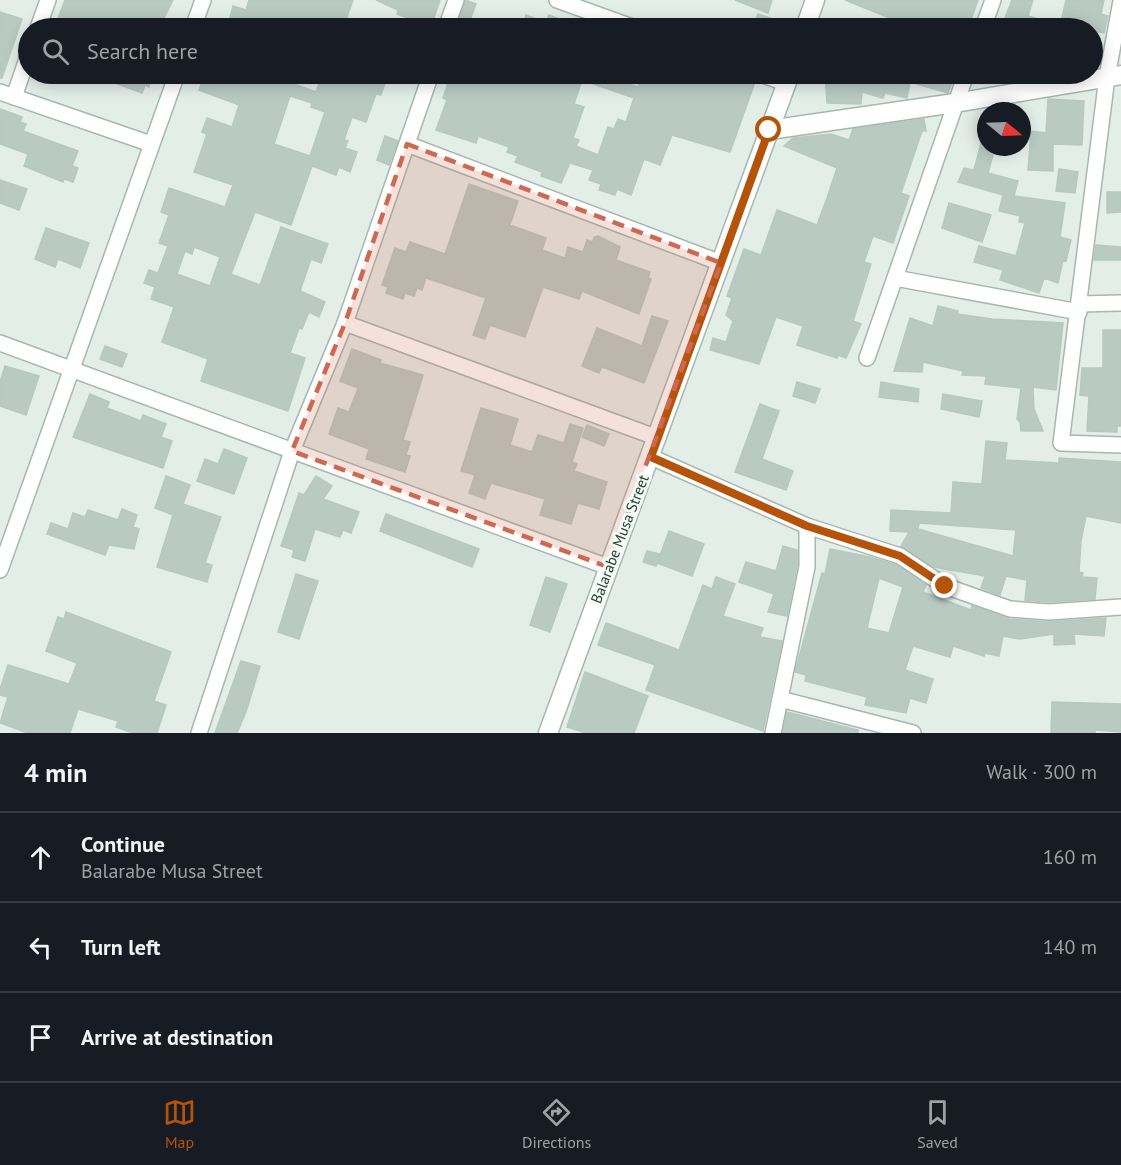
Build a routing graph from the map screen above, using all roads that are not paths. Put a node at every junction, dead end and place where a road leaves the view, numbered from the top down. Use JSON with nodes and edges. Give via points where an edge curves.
{"nodes":[{"id":1,"x":48,"y":0,"type":"edge"},
{"id":2,"x":203,"y":0,"type":"edge"},
{"id":3,"x":456,"y":0,"type":"edge"},
{"id":4,"x":557,"y":0,"type":"edge"},
{"id":5,"x":815,"y":0,"type":"edge"},
{"id":6,"x":993,"y":0,"type":"edge"},
{"id":7,"x":1121,"y":1,"type":"edge"},
{"id":8,"x":42,"y":18,"type":"edge"},
{"id":9,"x":197,"y":18,"type":"edge"},
{"id":10,"x":450,"y":18,"type":"edge"},
{"id":11,"x":607,"y":18,"type":"edge"},
{"id":12,"x":809,"y":18,"type":"edge"},
{"id":13,"x":986,"y":18,"type":"edge"},
{"id":14,"x":18,"y":75,"type":"edge"},
{"id":15,"x":1114,"y":76,"type":"edge"},
{"id":16,"x":173,"y":84,"type":"edge"},
{"id":17,"x":428,"y":84,"type":"edge"},
{"id":18,"x":786,"y":84,"type":"edge"},
{"id":19,"x":962,"y":84,"type":"edge"},
{"id":20,"x":1067,"y":84,"type":"edge"},
{"id":21,"x":7,"y":95,"type":"edge"},
{"id":22,"x":955,"y":103,"type":"junction"},
{"id":23,"x":769,"y":130,"type":"junction"},
{"id":24,"x":151,"y":144,"type":"junction"},
{"id":25,"x":407,"y":144,"type":"junction"},
{"id":26,"x":721,"y":263,"type":"junction"},
{"id":27,"x":895,"y":278,"type":"junction"},
{"id":28,"x":1121,"y":303,"type":"edge"},
{"id":29,"x":1079,"y":308,"type":"junction"},
{"id":30,"x":345,"y":323,"type":"junction"},
{"id":31,"x":0,"y":343,"type":"edge"},
{"id":32,"x":867,"y":358,"type":"dead end"},
{"id":33,"x":71,"y":369,"type":"junction"},
{"id":34,"x":658,"y":438,"type":"junction"},
{"id":35,"x":1121,"y":445,"type":"edge"},
{"id":36,"x":292,"y":451,"type":"junction"},
{"id":37,"x":651,"y":457,"type":"junction"},
{"id":38,"x":807,"y":526,"type":"junction"},
{"id":39,"x":608,"y":567,"type":"junction"},
{"id":40,"x":0,"y":570,"type":"edge"},
{"id":41,"x":1121,"y":607,"type":"edge"},
{"id":42,"x":780,"y":699,"type":"junction"},
{"id":43,"x":199,"y":733,"type":"edge"},
{"id":44,"x":548,"y":733,"type":"edge"},
{"id":45,"x":773,"y":733,"type":"edge"},
{"id":46,"x":913,"y":733,"type":"edge"}],
"edges":[{"from":1,"to":8,"type":"street"},
{"from":2,"to":9,"type":"street"},
{"from":3,"to":10,"type":"street"},
{"from":4,"to":11,"type":"street"},
{"from":5,"to":12,"type":"street"},
{"from":6,"to":13,"type":"street"},
{"from":7,"to":15,"type":"street"},
{"from":14,"to":21,"type":"street"},
{"from":15,"to":29,"type":"street"},
{"from":16,"to":24,"type":"street"},
{"from":17,"to":25,"type":"street"},
{"from":18,"to":23,"type":"street","name":"Balarabe Musa Street"},
{"from":19,"to":22,"type":"street"},
{"from":20,"to":22,"type":"street"},
{"from":21,"to":24,"type":"street"},
{"from":22,"to":23,"type":"street"},
{"from":22,"to":27,"type":"street"},
{"from":23,"to":26,"type":"street","name":"Balarabe Musa Street"},
{"from":24,"to":33,"type":"street"},
{"from":25,"to":26,"type":"street"},
{"from":25,"to":30,"type":"street"},
{"from":26,"to":34,"type":"street","name":"Balarabe Musa Street"},
{"from":27,"to":29,"type":"street"},
{"from":27,"to":32,"type":"street"},
{"from":28,"to":29,"type":"street"},
{"from":29,"to":35,"type":"street","via":[[1061,443]]},
{"from":30,"to":34,"type":"street"},
{"from":30,"to":36,"type":"street"},
{"from":31,"to":33,"type":"street"},
{"from":33,"to":36,"type":"street"},
{"from":33,"to":40,"type":"street"},
{"from":34,"to":37,"type":"street","name":"Balarabe Musa Street"},
{"from":36,"to":39,"type":"street"},
{"from":36,"to":43,"type":"street"},
{"from":37,"to":38,"type":"street"},
{"from":37,"to":39,"type":"street","name":"Balarabe Musa Street"},
{"from":38,"to":41,"type":"street","via":[[900,556],[945,586],[1010,609],[1049,612]]},
{"from":38,"to":42,"type":"street","via":[[807,567]]},
{"from":39,"to":44,"type":"street","name":"Balarabe Musa Street"},
{"from":42,"to":45,"type":"street"},
{"from":42,"to":46,"type":"street"}]}
